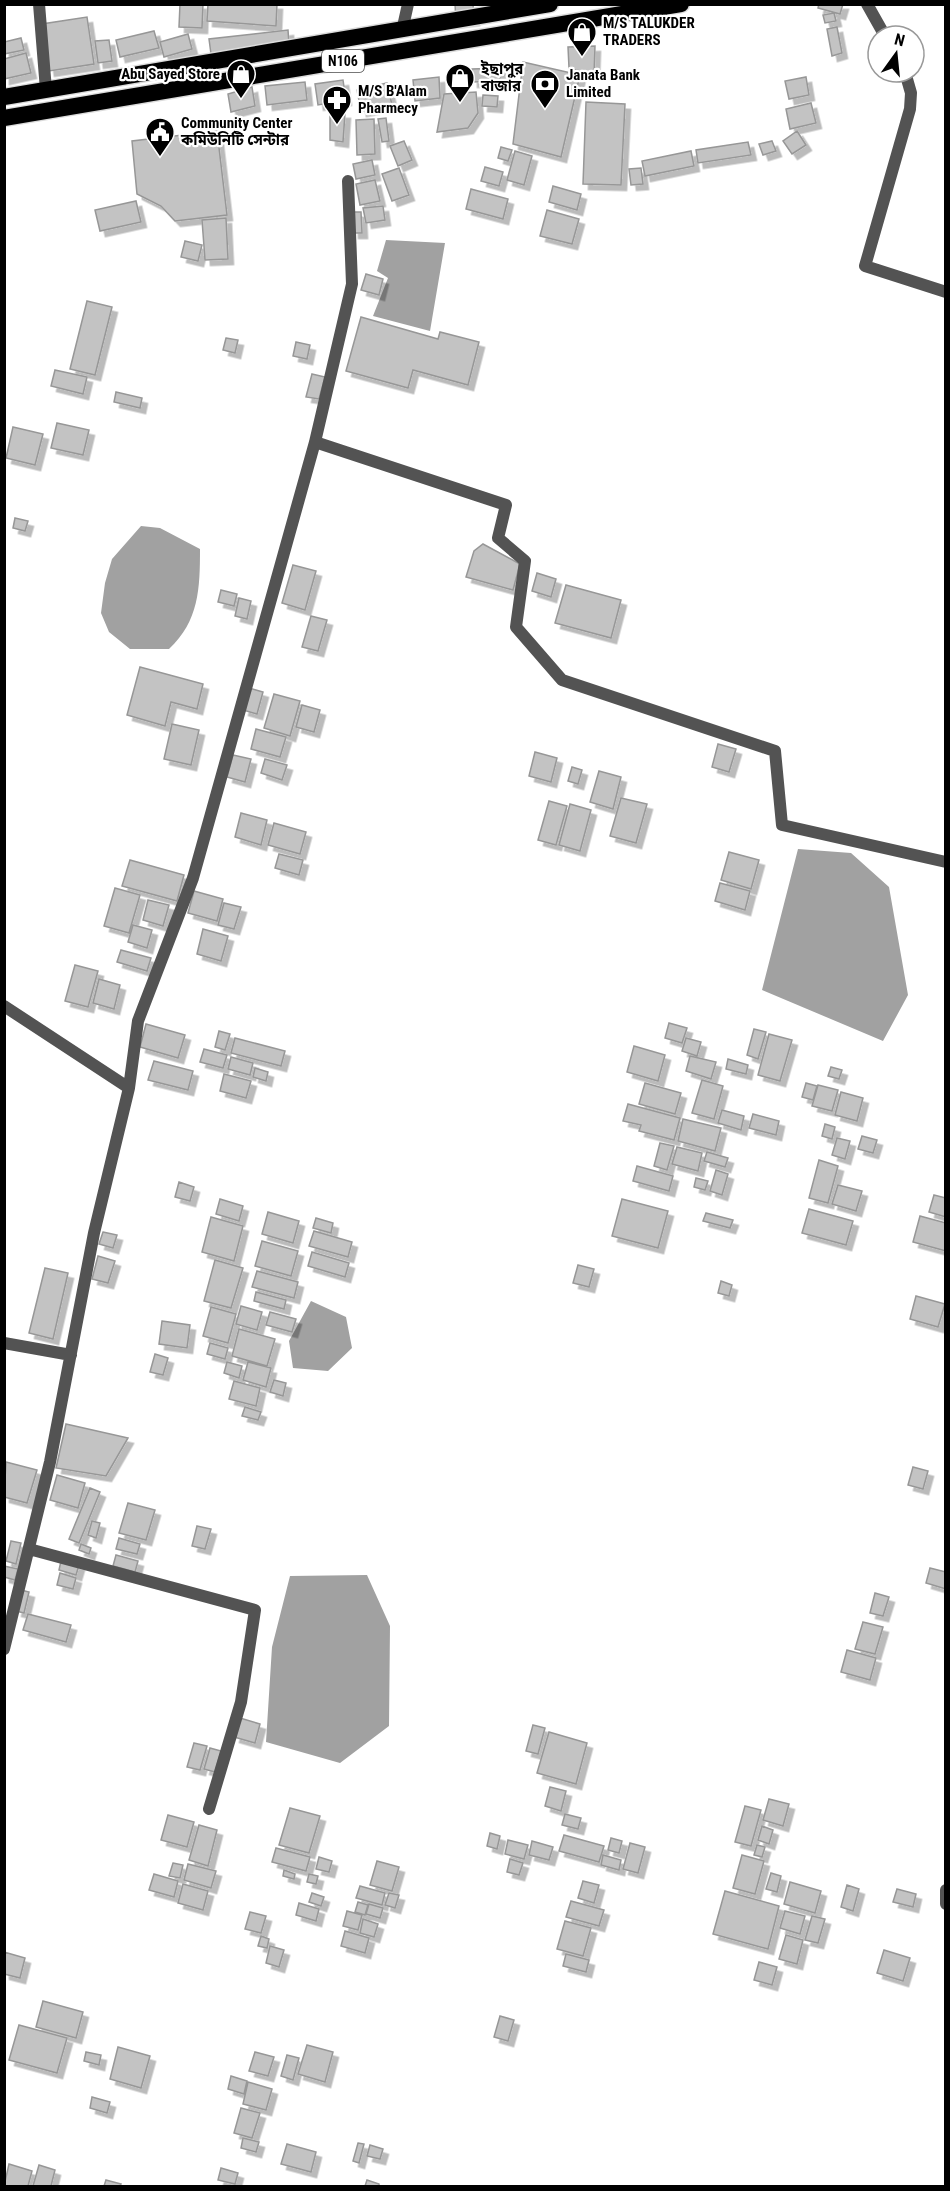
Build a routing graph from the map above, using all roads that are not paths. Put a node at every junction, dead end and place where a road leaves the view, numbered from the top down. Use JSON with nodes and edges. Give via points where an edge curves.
{"nodes":[{"id":1,"x":39,"y":4,"type":"edge"},
{"id":2,"x":408,"y":4,"type":"edge"},
{"id":3,"x":550,"y":4,"type":"edge"},
{"id":4,"x":681,"y":4,"type":"edge"},
{"id":5,"x":867,"y":4,"type":"edge"},
{"id":6,"x":878,"y":24,"type":"edge"},
{"id":7,"x":402,"y":30,"type":"junction"},
{"id":8,"x":908,"y":84,"type":"edge"},
{"id":9,"x":46,"y":90,"type":"junction"},
{"id":10,"x":4,"y":97,"type":"edge"},
{"id":11,"x":4,"y":118,"type":"edge"},
{"id":12,"x":348,"y":181,"type":"dead end"},
{"id":13,"x":945,"y":292,"type":"edge"},
{"id":14,"x":315,"y":442,"type":"junction"},
{"id":15,"x":945,"y":862,"type":"edge"},
{"id":16,"x":4,"y":1006,"type":"edge"},
{"id":17,"x":129,"y":1088,"type":"junction"},
{"id":18,"x":4,"y":1343,"type":"edge"},
{"id":19,"x":71,"y":1355,"type":"junction"},
{"id":20,"x":29,"y":1549,"type":"junction"},
{"id":21,"x":4,"y":1649,"type":"edge"},
{"id":22,"x":208,"y":1809,"type":"dead end"},
{"id":23,"x":945,"y":1890,"type":"edge"},
{"id":24,"x":945,"y":1904,"type":"edge"}],
"edges":[{"from":1,"to":9,"type":"street"},
{"from":2,"to":7,"type":"street"},
{"from":3,"to":7,"type":"highway"},
{"from":4,"to":11,"type":"highway","number":"N106"},
{"from":5,"to":6,"type":"street"},
{"from":7,"to":9,"type":"highway"},
{"from":8,"to":13,"type":"street","via":[[910,109],[865,266]]},
{"from":9,"to":10,"type":"highway"},
{"from":12,"to":14,"type":"street","via":[[352,284]]},
{"from":14,"to":15,"type":"street","via":[[506,505],[498,538],[525,561],[516,627],[562,680],[775,751],[782,825]]},
{"from":14,"to":17,"type":"street","via":[[193,878],[138,1021]]},
{"from":16,"to":17,"type":"street"},
{"from":17,"to":19,"type":"street","via":[[94,1233]]},
{"from":18,"to":19,"type":"street"},
{"from":19,"to":20,"type":"street"},
{"from":20,"to":21,"type":"street"},
{"from":20,"to":22,"type":"street","via":[[255,1610],[241,1702]]},
{"from":23,"to":24,"type":"street"}]}
